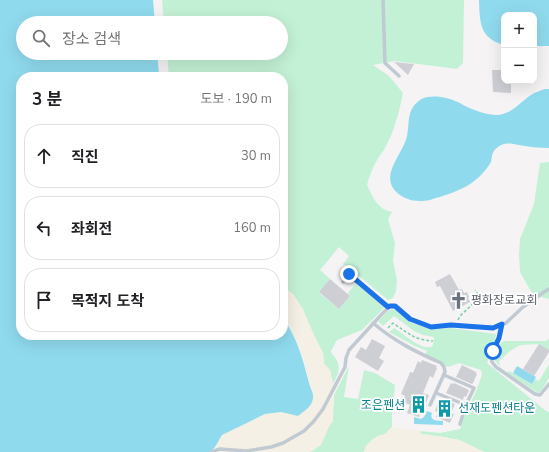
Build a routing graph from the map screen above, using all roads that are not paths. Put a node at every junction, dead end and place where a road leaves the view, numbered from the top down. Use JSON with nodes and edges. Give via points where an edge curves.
{"nodes":[{"id":1,"x":383,"y":0,"type":"edge"},
{"id":2,"x":399,"y":76,"type":"dead end"},
{"id":3,"x":343,"y":282,"type":"dead end"},
{"id":4,"x":549,"y":290,"type":"edge"},
{"id":5,"x":388,"y":307,"type":"junction"},
{"id":6,"x":374,"y":323,"type":"junction"},
{"id":7,"x":502,"y":324,"type":"junction"},
{"id":8,"x":444,"y":375,"type":"junction"},
{"id":9,"x":549,"y":384,"type":"edge"},
{"id":10,"x":436,"y":393,"type":"junction"},
{"id":11,"x":430,"y":405,"type":"dead end"},
{"id":12,"x":466,"y":405,"type":"junction"},
{"id":13,"x":460,"y":424,"type":"dead end"},
{"id":14,"x":211,"y":452,"type":"edge"}],
"edges":[{"from":1,"to":2,"type":"lane","via":[[385,63]]},
{"from":3,"to":5,"type":"lane","via":[[349,274]]},
{"from":4,"to":7,"type":"lane"},
{"from":5,"to":6,"type":"lane"},
{"from":5,"to":7,"type":"lane","via":[[395,306],[410,319],[431,327],[456,325],[493,328]]},
{"from":6,"to":8,"type":"lane","via":[[401,344],[441,363]]},
{"from":6,"to":14,"type":"lane","via":[[349,350],[345,367],[323,409],[304,431],[271,447],[246,451],[220,449]]},
{"from":7,"to":9,"type":"lane","via":[[491,357],[492,362],[535,394],[540,395]]},
{"from":8,"to":10,"type":"lane"},
{"from":8,"to":12,"type":"lane","via":[[474,388]]},
{"from":10,"to":11,"type":"lane"},
{"from":10,"to":12,"type":"lane"},
{"from":12,"to":13,"type":"lane"}]}
